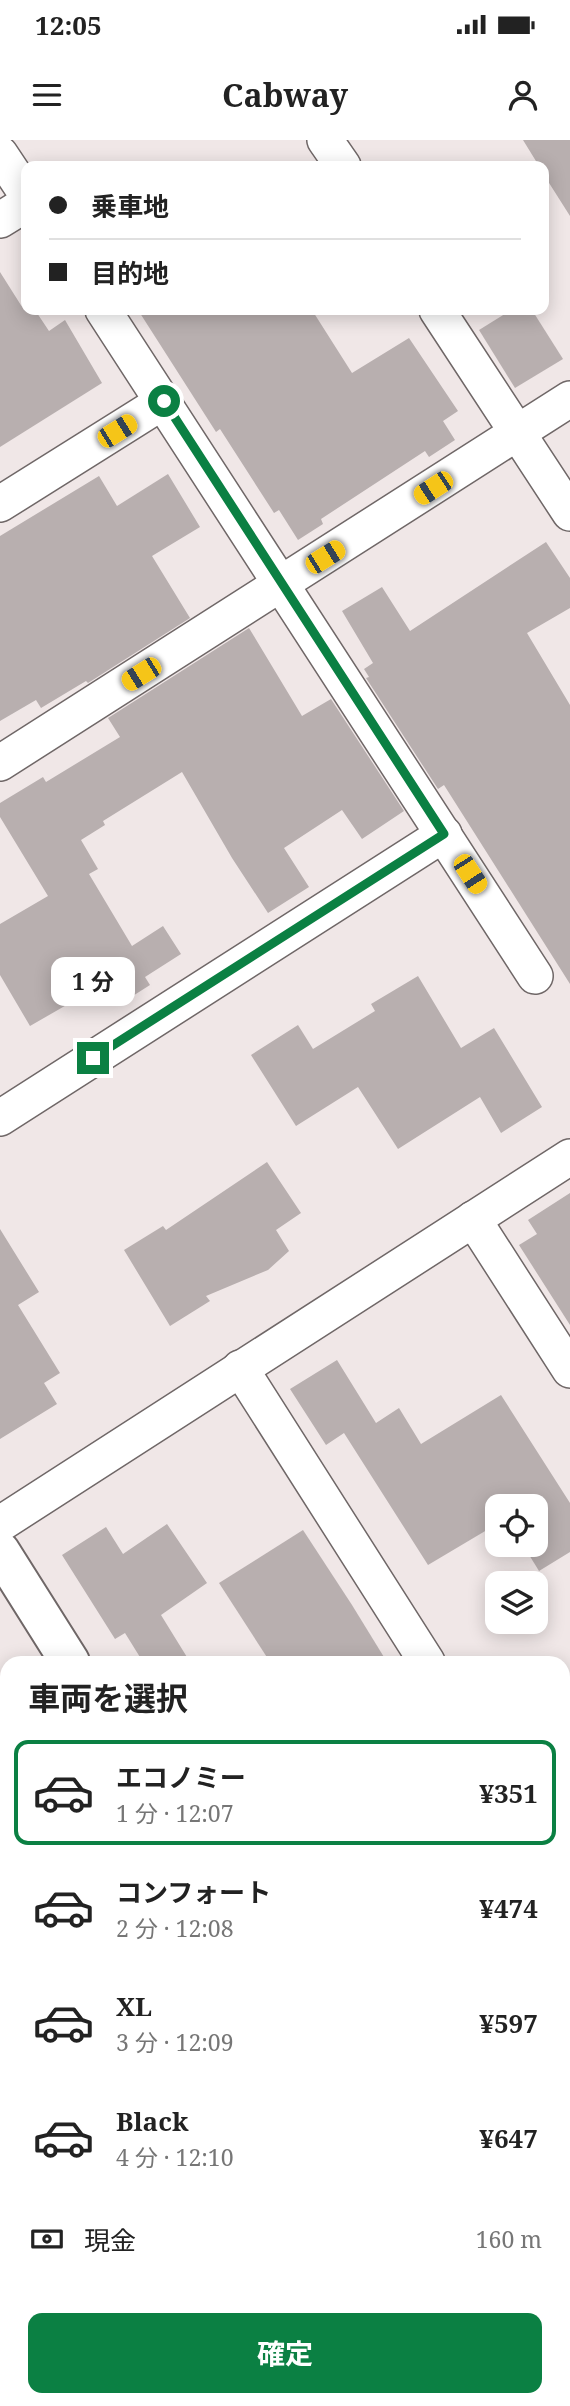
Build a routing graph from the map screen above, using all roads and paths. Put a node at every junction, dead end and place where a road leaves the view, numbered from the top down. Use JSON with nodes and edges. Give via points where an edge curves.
{"nodes":[{"id":1,"x":325,"y":140,"type":"edge"},
{"id":2,"x":0,"y":154,"type":"edge"},
{"id":3,"x":340,"y":161,"type":"edge"},
{"id":4,"x":21,"y":186,"type":"edge"},
{"id":5,"x":21,"y":207,"type":"edge"},
{"id":6,"x":0,"y":220,"type":"edge"},
{"id":7,"x":106,"y":315,"type":"edge"},
{"id":8,"x":441,"y":315,"type":"edge"},
{"id":9,"x":570,"y":399,"type":"edge"},
{"id":10,"x":164,"y":401,"type":"junction"},
{"id":11,"x":519,"y":432,"type":"junction"},
{"id":12,"x":0,"y":504,"type":"edge"},
{"id":13,"x":570,"y":513,"type":"edge"},
{"id":14,"x":282,"y":584,"type":"junction"},
{"id":15,"x":0,"y":763,"type":"edge"},
{"id":16,"x":444,"y":834,"type":"junction"},
{"id":17,"x":535,"y":976,"type":"dead end"},
{"id":18,"x":0,"y":1118,"type":"edge"},
{"id":19,"x":570,"y":1157,"type":"edge"},
{"id":20,"x":473,"y":1219,"type":"junction"},
{"id":21,"x":240,"y":1368,"type":"junction"},
{"id":22,"x":570,"y":1370,"type":"edge"},
{"id":23,"x":0,"y":1524,"type":"edge"},
{"id":24,"x":0,"y":1551,"type":"edge"},
{"id":25,"x":67,"y":1656,"type":"edge"},
{"id":26,"x":423,"y":1656,"type":"edge"}],
"edges":[{"from":1,"to":3,"type":"street"},
{"from":2,"to":4,"type":"street"},
{"from":5,"to":6,"type":"street"},
{"from":7,"to":10,"type":"street"},
{"from":8,"to":11,"type":"street"},
{"from":9,"to":11,"type":"street"},
{"from":10,"to":12,"type":"street"},
{"from":10,"to":14,"type":"street"},
{"from":11,"to":13,"type":"street"},
{"from":11,"to":14,"type":"street"},
{"from":14,"to":15,"type":"street"},
{"from":14,"to":16,"type":"street"},
{"from":16,"to":17,"type":"street"},
{"from":16,"to":18,"type":"street"},
{"from":19,"to":20,"type":"street"},
{"from":20,"to":21,"type":"street"},
{"from":20,"to":22,"type":"street"},
{"from":21,"to":23,"type":"street"},
{"from":21,"to":26,"type":"street"},
{"from":24,"to":25,"type":"street"}]}
